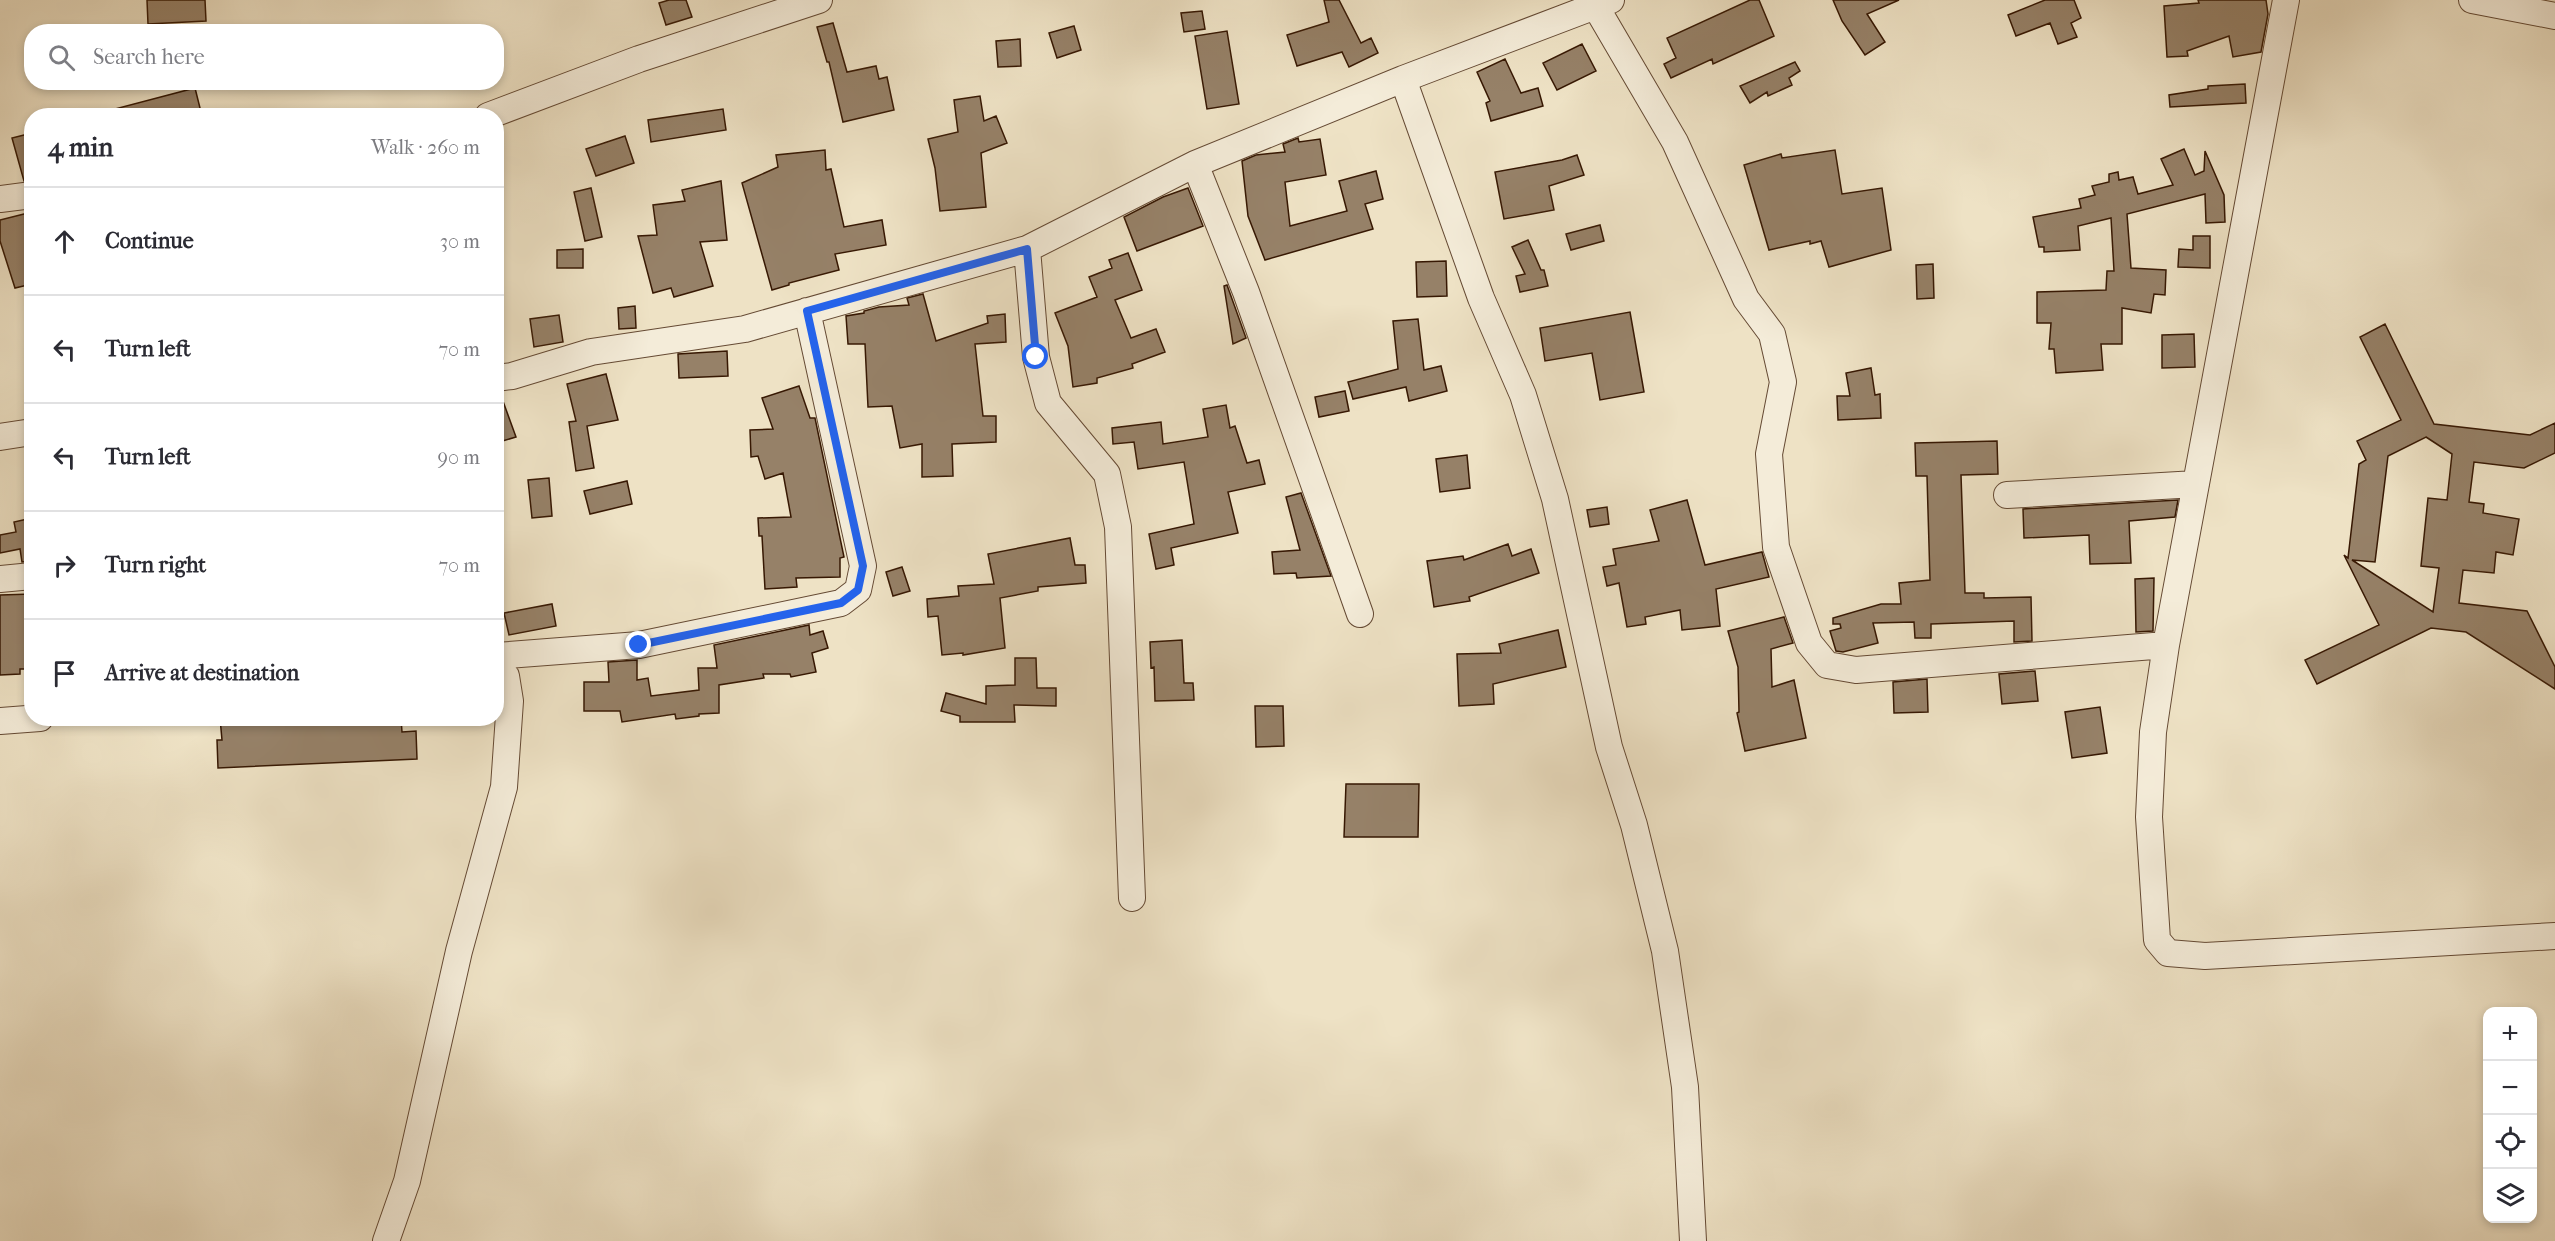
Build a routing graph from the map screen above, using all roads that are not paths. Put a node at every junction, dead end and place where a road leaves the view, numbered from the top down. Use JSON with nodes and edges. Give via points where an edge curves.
{"nodes":[{"id":1,"x":819,"y":0,"type":"edge"},
{"id":2,"x":2286,"y":0,"type":"edge"},
{"id":3,"x":2472,"y":0,"type":"edge"},
{"id":4,"x":1592,"y":5,"type":"edge"},
{"id":5,"x":758,"y":9,"type":"edge"},
{"id":6,"x":2555,"y":16,"type":"edge"},
{"id":7,"x":1403,"y":80,"type":"junction"},
{"id":8,"x":504,"y":110,"type":"edge"},
{"id":9,"x":1195,"y":164,"type":"junction"},
{"id":10,"x":24,"y":196,"type":"edge"},
{"id":11,"x":0,"y":199,"type":"edge"},
{"id":12,"x":1027,"y":249,"type":"junction"},
{"id":13,"x":807,"y":311,"type":"junction"},
{"id":14,"x":504,"y":377,"type":"edge"},
{"id":15,"x":24,"y":433,"type":"edge"},
{"id":16,"x":0,"y":437,"type":"edge"},
{"id":17,"x":2196,"y":484,"type":"junction"},
{"id":18,"x":2007,"y":495,"type":"dead end"},
{"id":19,"x":24,"y":577,"type":"edge"},
{"id":20,"x":0,"y":579,"type":"edge"},
{"id":21,"x":1360,"y":614,"type":"dead end"},
{"id":22,"x":2166,"y":645,"type":"junction"},
{"id":23,"x":504,"y":656,"type":"edge"},
{"id":24,"x":504,"y":674,"type":"edge"},
{"id":25,"x":24,"y":719,"type":"edge"},
{"id":26,"x":0,"y":721,"type":"edge"},
{"id":27,"x":1132,"y":898,"type":"dead end"},
{"id":28,"x":2555,"y":936,"type":"edge"},
{"id":29,"x":386,"y":1241,"type":"edge"},
{"id":30,"x":1693,"y":1241,"type":"edge"}],
"edges":[{"from":1,"to":5,"type":"street"},
{"from":2,"to":17,"type":"street"},
{"from":3,"to":6,"type":"street"},
{"from":4,"to":7,"type":"street"},
{"from":4,"to":22,"type":"street","via":[[1675,142],[1746,299],[1772,334],[1783,381],[1769,454],[1776,547],[1809,643],[1827,665],[1856,670]]},
{"from":5,"to":8,"type":"street"},
{"from":7,"to":9,"type":"street"},
{"from":7,"to":30,"type":"street","via":[[1481,298],[1523,395],[1556,499],[1610,747],[1665,951],[1685,1087]]},
{"from":9,"to":12,"type":"street"},
{"from":9,"to":21,"type":"street","via":[[1246,292]]},
{"from":10,"to":11,"type":"street"},
{"from":12,"to":13,"type":"street"},
{"from":12,"to":27,"type":"street","via":[[1036,357],[1048,403],[1107,474],[1118,527]]},
{"from":13,"to":14,"type":"street","via":[[745,329],[591,352]]},
{"from":13,"to":23,"type":"street","via":[[863,566],[858,590],[841,603],[639,645]]},
{"from":15,"to":16,"type":"street"},
{"from":17,"to":18,"type":"street"},
{"from":17,"to":22,"type":"street"},
{"from":19,"to":20,"type":"street"},
{"from":22,"to":28,"type":"street","via":[[2153,732],[2149,817],[2157,940],[2168,953],[2205,956]]},
{"from":24,"to":29,"type":"street","via":[[510,701],[504,787],[459,951],[407,1181]]},
{"from":25,"to":26,"type":"street"}]}
